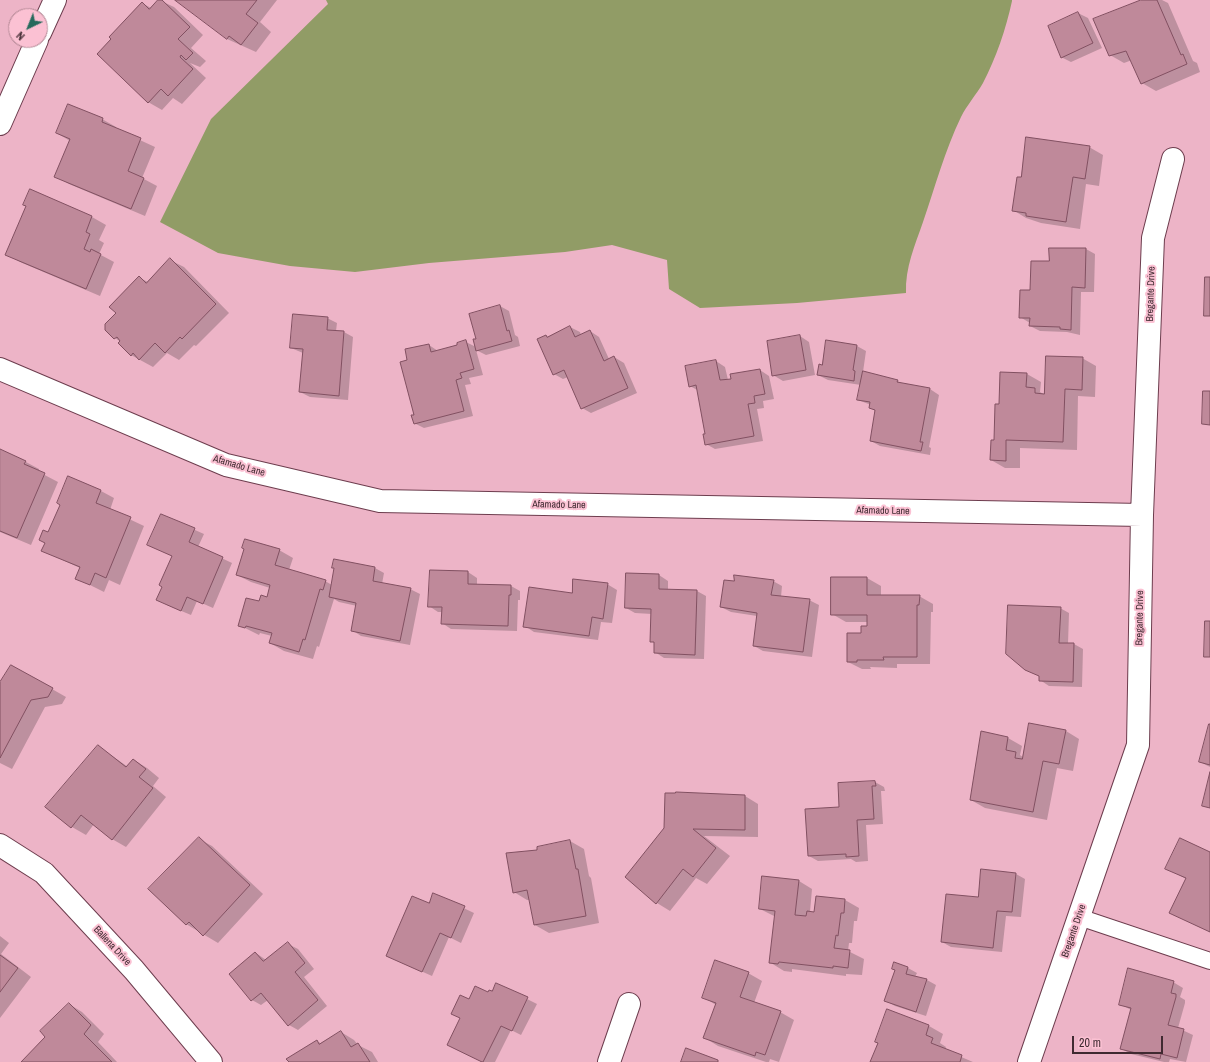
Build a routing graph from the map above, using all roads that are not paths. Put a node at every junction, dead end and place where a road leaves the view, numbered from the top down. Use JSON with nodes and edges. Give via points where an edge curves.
{"nodes":[{"id":1,"x":55,"y":0,"type":"edge"},
{"id":2,"x":48,"y":15,"type":"edge"},
{"id":3,"x":33,"y":48,"type":"edge"},
{"id":4,"x":0,"y":124,"type":"edge"},
{"id":5,"x":1173,"y":159,"type":"dead end"},
{"id":6,"x":0,"y":369,"type":"edge"},
{"id":7,"x":1142,"y":515,"type":"junction"},
{"id":8,"x":0,"y":844,"type":"edge"},
{"id":9,"x":1079,"y":916,"type":"junction"},
{"id":10,"x":1210,"y":961,"type":"edge"},
{"id":11,"x":629,"y":1004,"type":"dead end"},
{"id":12,"x":211,"y":1062,"type":"edge"},
{"id":13,"x":610,"y":1062,"type":"edge"},
{"id":14,"x":1029,"y":1062,"type":"edge"}],
"edges":[{"from":1,"to":2,"type":"street"},
{"from":3,"to":4,"type":"street"},
{"from":5,"to":7,"type":"street","name":"Bregante Drive","via":[[1153,238]]},
{"from":6,"to":7,"type":"street","name":"Afamado Lane","via":[[226,465],[380,502]]},
{"from":7,"to":9,"type":"street","name":"Bregante Drive","via":[[1138,745]]},
{"from":8,"to":12,"type":"street","name":"Ballena Drive","via":[[44,873],[134,970]]},
{"from":9,"to":10,"type":"lane"},
{"from":9,"to":14,"type":"street","name":"Bregante Drive"},
{"from":11,"to":13,"type":"street"}]}
